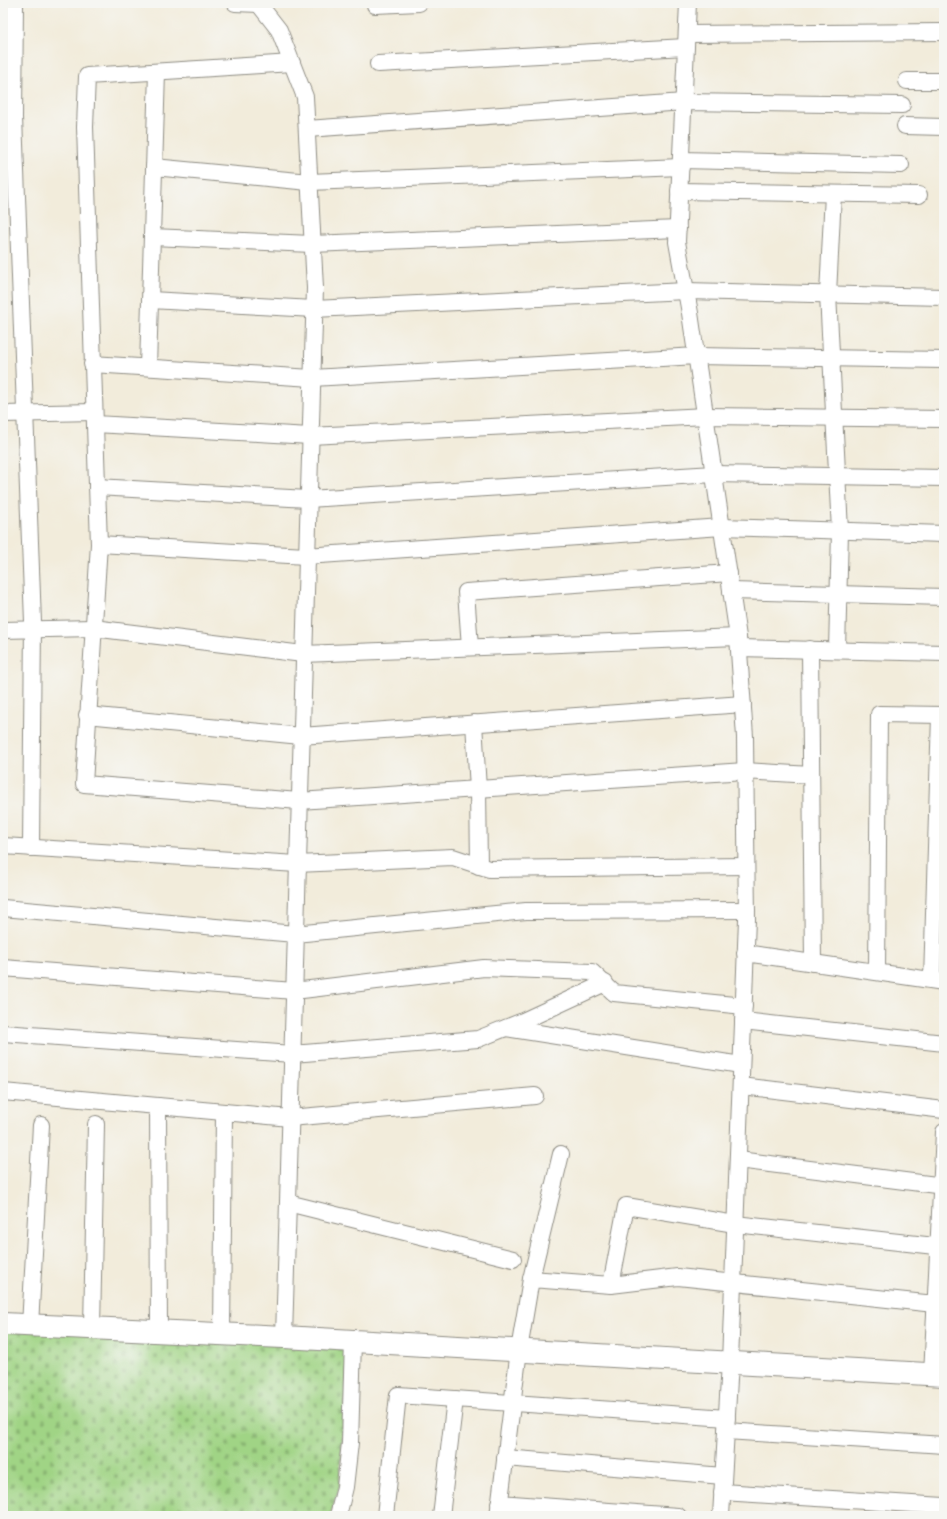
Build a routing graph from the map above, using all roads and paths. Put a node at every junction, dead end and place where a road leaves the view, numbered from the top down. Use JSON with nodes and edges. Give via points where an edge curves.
{"nodes":[{"id":1,"x":15,"y":3,"type":"edge"},
{"id":2,"x":235,"y":3,"type":"edge"},
{"id":3,"x":259,"y":3,"type":"edge"},
{"id":4,"x":419,"y":3,"type":"edge"},
{"id":5,"x":688,"y":3,"type":"edge"},
{"id":6,"x":375,"y":5,"type":"dead end"},
{"id":7,"x":944,"y":32,"type":"edge"},
{"id":8,"x":686,"y":41,"type":"junction"},
{"id":9,"x":292,"y":63,"type":"junction"},
{"id":10,"x":378,"y":64,"type":"dead end"},
{"id":11,"x":157,"y":72,"type":"junction"},
{"id":12,"x":908,"y":81,"type":"dead end"},
{"id":13,"x":944,"y":81,"type":"edge"},
{"id":14,"x":684,"y":102,"type":"junction"},
{"id":15,"x":902,"y":105,"type":"dead end"},
{"id":16,"x":905,"y":126,"type":"dead end"},
{"id":17,"x":944,"y":127,"type":"edge"},
{"id":18,"x":307,"y":129,"type":"junction"},
{"id":19,"x":681,"y":164,"type":"junction"},
{"id":20,"x":901,"y":165,"type":"dead end"},
{"id":21,"x":154,"y":167,"type":"junction"},
{"id":22,"x":309,"y":182,"type":"junction"},
{"id":23,"x":679,"y":191,"type":"junction"},
{"id":24,"x":833,"y":194,"type":"junction"},
{"id":25,"x":919,"y":195,"type":"dead end"},
{"id":26,"x":678,"y":229,"type":"junction"},
{"id":27,"x":152,"y":237,"type":"junction"},
{"id":28,"x":312,"y":244,"type":"junction"},
{"id":29,"x":686,"y":291,"type":"junction"},
{"id":30,"x":828,"y":294,"type":"junction"},
{"id":31,"x":944,"y":297,"type":"edge"},
{"id":32,"x":150,"y":300,"type":"junction"},
{"id":33,"x":314,"y":309,"type":"junction"},
{"id":34,"x":697,"y":356,"type":"junction"},
{"id":35,"x":831,"y":358,"type":"junction"},
{"id":36,"x":944,"y":360,"type":"edge"},
{"id":37,"x":92,"y":364,"type":"junction"},
{"id":38,"x":148,"y":367,"type":"junction"},
{"id":39,"x":312,"y":378,"type":"junction"},
{"id":40,"x":3,"y":414,"type":"edge"},
{"id":41,"x":25,"y":414,"type":"junction"},
{"id":42,"x":706,"y":416,"type":"junction"},
{"id":43,"x":94,"y":418,"type":"junction"},
{"id":44,"x":834,"y":418,"type":"junction"},
{"id":45,"x":944,"y":419,"type":"edge"},
{"id":46,"x":310,"y":436,"type":"junction"},
{"id":47,"x":714,"y":474,"type":"junction"},
{"id":48,"x":837,"y":476,"type":"junction"},
{"id":49,"x":944,"y":478,"type":"edge"},
{"id":50,"x":97,"y":487,"type":"junction"},
{"id":51,"x":308,"y":499,"type":"junction"},
{"id":52,"x":722,"y":527,"type":"junction"},
{"id":53,"x":840,"y":531,"type":"junction"},
{"id":54,"x":944,"y":534,"type":"edge"},
{"id":55,"x":98,"y":544,"type":"junction"},
{"id":56,"x":306,"y":556,"type":"junction"},
{"id":57,"x":729,"y":573,"type":"junction"},
{"id":58,"x":731,"y":591,"type":"junction"},
{"id":59,"x":838,"y":594,"type":"junction"},
{"id":60,"x":944,"y":597,"type":"edge"},
{"id":61,"x":92,"y":628,"type":"junction"},
{"id":62,"x":3,"y":630,"type":"edge"},
{"id":63,"x":33,"y":630,"type":"junction"},
{"id":64,"x":738,"y":642,"type":"junction"},
{"id":65,"x":470,"y":647,"type":"junction"},
{"id":66,"x":810,"y":649,"type":"junction"},
{"id":67,"x":837,"y":650,"type":"junction"},
{"id":68,"x":944,"y":653,"type":"edge"},
{"id":69,"x":303,"y":654,"type":"junction"},
{"id":70,"x":743,"y":704,"type":"junction"},
{"id":71,"x":88,"y":715,"type":"junction"},
{"id":72,"x":942,"y":715,"type":"edge"},
{"id":73,"x":474,"y":723,"type":"junction"},
{"id":74,"x":301,"y":736,"type":"junction"},
{"id":75,"x":746,"y":771,"type":"junction"},
{"id":76,"x":811,"y":775,"type":"junction"},
{"id":77,"x":478,"y":789,"type":"junction"},
{"id":78,"x":299,"y":801,"type":"junction"},
{"id":79,"x":3,"y":846,"type":"edge"},
{"id":80,"x":31,"y":848,"type":"junction"},
{"id":81,"x":297,"y":864,"type":"junction"},
{"id":82,"x":479,"y":866,"type":"junction"},
{"id":83,"x":746,"y":866,"type":"junction"},
{"id":84,"x":3,"y":908,"type":"edge"},
{"id":85,"x":747,"y":910,"type":"junction"},
{"id":86,"x":295,"y":934,"type":"junction"},
{"id":87,"x":746,"y":953,"type":"junction"},
{"id":88,"x":813,"y":963,"type":"junction"},
{"id":89,"x":3,"y":968,"type":"edge"},
{"id":90,"x":877,"y":972,"type":"junction"},
{"id":91,"x":938,"y":981,"type":"edge"},
{"id":92,"x":605,"y":984,"type":"junction"},
{"id":93,"x":294,"y":991,"type":"junction"},
{"id":94,"x":743,"y":1013,"type":"junction"},
{"id":95,"x":506,"y":1028,"type":"junction"},
{"id":96,"x":3,"y":1032,"type":"edge"},
{"id":97,"x":944,"y":1043,"type":"edge"},
{"id":98,"x":292,"y":1054,"type":"junction"},
{"id":99,"x":741,"y":1065,"type":"junction"},
{"id":100,"x":741,"y":1086,"type":"junction"},
{"id":101,"x":3,"y":1092,"type":"edge"},
{"id":102,"x":535,"y":1096,"type":"dead end"},
{"id":103,"x":158,"y":1106,"type":"junction"},
{"id":104,"x":944,"y":1110,"type":"edge"},
{"id":105,"x":224,"y":1112,"type":"junction"},
{"id":106,"x":290,"y":1118,"type":"junction"},
{"id":107,"x":96,"y":1124,"type":"dead end"},
{"id":108,"x":41,"y":1125,"type":"dead end"},
{"id":109,"x":944,"y":1132,"type":"edge"},
{"id":110,"x":561,"y":1154,"type":"dead end"},
{"id":111,"x":738,"y":1160,"type":"junction"},
{"id":112,"x":943,"y":1186,"type":"edge"},
{"id":113,"x":288,"y":1203,"type":"junction"},
{"id":114,"x":735,"y":1224,"type":"junction"},
{"id":115,"x":941,"y":1246,"type":"edge"},
{"id":116,"x":513,"y":1259,"type":"dead end"},
{"id":117,"x":531,"y":1279,"type":"junction"},
{"id":118,"x":733,"y":1283,"type":"junction"},
{"id":119,"x":611,"y":1285,"type":"junction"},
{"id":120,"x":940,"y":1304,"type":"edge"},
{"id":121,"x":3,"y":1324,"type":"edge"},
{"id":122,"x":30,"y":1326,"type":"junction"},
{"id":123,"x":92,"y":1328,"type":"junction"},
{"id":124,"x":159,"y":1331,"type":"junction"},
{"id":125,"x":222,"y":1334,"type":"junction"},
{"id":126,"x":284,"y":1337,"type":"junction"},
{"id":127,"x":352,"y":1341,"type":"junction"},
{"id":128,"x":519,"y":1350,"type":"junction"},
{"id":129,"x":730,"y":1362,"type":"junction"},
{"id":130,"x":938,"y":1375,"type":"edge"},
{"id":131,"x":455,"y":1399,"type":"junction"},
{"id":132,"x":512,"y":1403,"type":"junction"},
{"id":133,"x":726,"y":1424,"type":"junction"},
{"id":134,"x":944,"y":1445,"type":"edge"},
{"id":135,"x":505,"y":1458,"type":"junction"},
{"id":136,"x":723,"y":1476,"type":"junction"},
{"id":137,"x":722,"y":1492,"type":"junction"},
{"id":138,"x":944,"y":1506,"type":"edge"},
{"id":139,"x":498,"y":1510,"type":"edge"},
{"id":140,"x":338,"y":1516,"type":"edge"},
{"id":141,"x":385,"y":1516,"type":"edge"},
{"id":142,"x":441,"y":1516,"type":"edge"},
{"id":143,"x":678,"y":1516,"type":"edge"},
{"id":144,"x":721,"y":1516,"type":"edge"}],
"edges":[{"from":1,"to":41,"type":"street","via":[[14,117]]},
{"from":2,"to":3,"type":"street"},
{"from":3,"to":9,"type":"street","via":[[279,30]]},
{"from":4,"to":6,"type":"street"},
{"from":5,"to":8,"type":"street"},
{"from":7,"to":8,"type":"street"},
{"from":8,"to":10,"type":"street"},
{"from":8,"to":14,"type":"street"},
{"from":9,"to":11,"type":"street"},
{"from":9,"to":18,"type":"street","via":[[305,97]]},
{"from":11,"to":21,"type":"street"},
{"from":11,"to":37,"type":"street","via":[[87,76],[85,127]]},
{"from":12,"to":13,"type":"street"},
{"from":14,"to":15,"type":"street"},
{"from":14,"to":18,"type":"street"},
{"from":14,"to":19,"type":"street"},
{"from":16,"to":17,"type":"street"},
{"from":18,"to":22,"type":"street"},
{"from":19,"to":20,"type":"street"},
{"from":19,"to":22,"type":"street"},
{"from":19,"to":23,"type":"street"},
{"from":21,"to":22,"type":"street"},
{"from":21,"to":27,"type":"street"},
{"from":22,"to":28,"type":"street"},
{"from":23,"to":24,"type":"street"},
{"from":23,"to":26,"type":"street"},
{"from":24,"to":25,"type":"street"},
{"from":24,"to":30,"type":"street"},
{"from":26,"to":28,"type":"street"},
{"from":26,"to":29,"type":"street","via":[[677,242]]},
{"from":27,"to":28,"type":"street"},
{"from":27,"to":32,"type":"street"},
{"from":28,"to":33,"type":"street"},
{"from":29,"to":30,"type":"street"},
{"from":29,"to":33,"type":"street"},
{"from":29,"to":34,"type":"street"},
{"from":30,"to":31,"type":"street"},
{"from":30,"to":35,"type":"street"},
{"from":32,"to":33,"type":"street"},
{"from":32,"to":38,"type":"street"},
{"from":33,"to":39,"type":"street"},
{"from":34,"to":35,"type":"street"},
{"from":34,"to":39,"type":"street"},
{"from":34,"to":42,"type":"street"},
{"from":35,"to":36,"type":"street"},
{"from":35,"to":44,"type":"street"},
{"from":37,"to":38,"type":"street"},
{"from":37,"to":43,"type":"street"},
{"from":38,"to":39,"type":"street"},
{"from":39,"to":46,"type":"street"},
{"from":40,"to":41,"type":"street"},
{"from":41,"to":43,"type":"street"},
{"from":41,"to":63,"type":"street"},
{"from":42,"to":44,"type":"street"},
{"from":42,"to":46,"type":"street"},
{"from":42,"to":47,"type":"street"},
{"from":43,"to":46,"type":"street"},
{"from":43,"to":50,"type":"street"},
{"from":44,"to":45,"type":"street"},
{"from":44,"to":48,"type":"street"},
{"from":46,"to":51,"type":"street"},
{"from":47,"to":48,"type":"street"},
{"from":47,"to":51,"type":"street"},
{"from":47,"to":52,"type":"street"},
{"from":48,"to":49,"type":"street"},
{"from":48,"to":53,"type":"street"},
{"from":50,"to":51,"type":"street"},
{"from":50,"to":55,"type":"street"},
{"from":51,"to":56,"type":"street"},
{"from":52,"to":53,"type":"street"},
{"from":52,"to":56,"type":"street"},
{"from":52,"to":57,"type":"street"},
{"from":53,"to":54,"type":"street"},
{"from":53,"to":59,"type":"street"},
{"from":55,"to":56,"type":"street"},
{"from":55,"to":61,"type":"street"},
{"from":56,"to":69,"type":"street"},
{"from":57,"to":58,"type":"street"},
{"from":57,"to":65,"type":"street","via":[[466,592]]},
{"from":58,"to":59,"type":"street"},
{"from":58,"to":64,"type":"street"},
{"from":59,"to":60,"type":"street"},
{"from":59,"to":67,"type":"street"},
{"from":61,"to":63,"type":"street"},
{"from":61,"to":69,"type":"street"},
{"from":61,"to":71,"type":"street"},
{"from":62,"to":63,"type":"street"},
{"from":63,"to":80,"type":"street"},
{"from":64,"to":65,"type":"street"},
{"from":64,"to":66,"type":"street"},
{"from":64,"to":70,"type":"street"},
{"from":65,"to":69,"type":"street"},
{"from":66,"to":67,"type":"street"},
{"from":66,"to":76,"type":"street"},
{"from":67,"to":68,"type":"street"},
{"from":69,"to":74,"type":"street"},
{"from":70,"to":73,"type":"street"},
{"from":70,"to":75,"type":"street"},
{"from":71,"to":74,"type":"street"},
{"from":71,"to":78,"type":"street","via":[[84,784]]},
{"from":72,"to":90,"type":"street","via":[[879,714]]},
{"from":72,"to":91,"type":"street"},
{"from":73,"to":74,"type":"street"},
{"from":73,"to":77,"type":"street"},
{"from":74,"to":78,"type":"street"},
{"from":75,"to":76,"type":"street"},
{"from":75,"to":77,"type":"street"},
{"from":75,"to":83,"type":"street"},
{"from":76,"to":88,"type":"street"},
{"from":77,"to":78,"type":"street"},
{"from":77,"to":82,"type":"street"},
{"from":78,"to":81,"type":"street"},
{"from":79,"to":80,"type":"street"},
{"from":80,"to":81,"type":"street"},
{"from":81,"to":82,"type":"street","via":[[452,857]]},
{"from":81,"to":86,"type":"street"},
{"from":82,"to":83,"type":"street","via":[[489,869]]},
{"from":83,"to":85,"type":"street"},
{"from":84,"to":86,"type":"street"},
{"from":85,"to":86,"type":"street","via":[[526,911]]},
{"from":85,"to":87,"type":"street"},
{"from":86,"to":93,"type":"street"},
{"from":87,"to":88,"type":"street"},
{"from":87,"to":94,"type":"street"},
{"from":88,"to":90,"type":"street"},
{"from":89,"to":93,"type":"street"},
{"from":90,"to":91,"type":"street"},
{"from":92,"to":93,"type":"street","via":[[592,972],[484,968]]},
{"from":92,"to":94,"type":"street","via":[[614,993]]},
{"from":92,"to":95,"type":"street"},
{"from":93,"to":98,"type":"street"},
{"from":94,"to":97,"type":"street"},
{"from":94,"to":99,"type":"street"},
{"from":95,"to":98,"type":"street","via":[[478,1039]]},
{"from":95,"to":99,"type":"street"},
{"from":96,"to":98,"type":"street"},
{"from":98,"to":106,"type":"street"},
{"from":99,"to":100,"type":"street"},
{"from":100,"to":104,"type":"street"},
{"from":100,"to":111,"type":"street"},
{"from":101,"to":103,"type":"street"},
{"from":102,"to":106,"type":"street"},
{"from":103,"to":105,"type":"street"},
{"from":103,"to":124,"type":"street"},
{"from":105,"to":106,"type":"street"},
{"from":105,"to":125,"type":"street"},
{"from":106,"to":113,"type":"street"},
{"from":107,"to":123,"type":"street"},
{"from":108,"to":122,"type":"street"},
{"from":109,"to":112,"type":"street"},
{"from":110,"to":117,"type":"street"},
{"from":111,"to":112,"type":"street"},
{"from":111,"to":114,"type":"street"},
{"from":112,"to":115,"type":"street"},
{"from":113,"to":116,"type":"street"},
{"from":113,"to":126,"type":"street"},
{"from":114,"to":115,"type":"street"},
{"from":114,"to":118,"type":"street"},
{"from":114,"to":119,"type":"street","via":[[626,1206]]},
{"from":115,"to":120,"type":"street"},
{"from":117,"to":119,"type":"street"},
{"from":117,"to":128,"type":"street"},
{"from":118,"to":119,"type":"street","via":[[678,1278]]},
{"from":118,"to":120,"type":"street"},
{"from":118,"to":129,"type":"street"},
{"from":120,"to":130,"type":"street"},
{"from":121,"to":122,"type":"street"},
{"from":122,"to":123,"type":"street"},
{"from":123,"to":124,"type":"street"},
{"from":124,"to":125,"type":"street"},
{"from":125,"to":126,"type":"street"},
{"from":126,"to":127,"type":"street"},
{"from":127,"to":128,"type":"street"},
{"from":127,"to":140,"type":"street","via":[[350,1443],[345,1487]]},
{"from":128,"to":129,"type":"street"},
{"from":128,"to":132,"type":"street"},
{"from":129,"to":130,"type":"street"},
{"from":129,"to":133,"type":"street"},
{"from":131,"to":132,"type":"street"},
{"from":131,"to":141,"type":"street","via":[[398,1395]]},
{"from":131,"to":142,"type":"street"},
{"from":132,"to":133,"type":"street"},
{"from":132,"to":135,"type":"street"},
{"from":133,"to":134,"type":"street"},
{"from":133,"to":136,"type":"street"},
{"from":135,"to":136,"type":"street"},
{"from":135,"to":139,"type":"street"},
{"from":136,"to":137,"type":"street"},
{"from":137,"to":138,"type":"street"},
{"from":137,"to":144,"type":"street"},
{"from":139,"to":143,"type":"street"}]}
